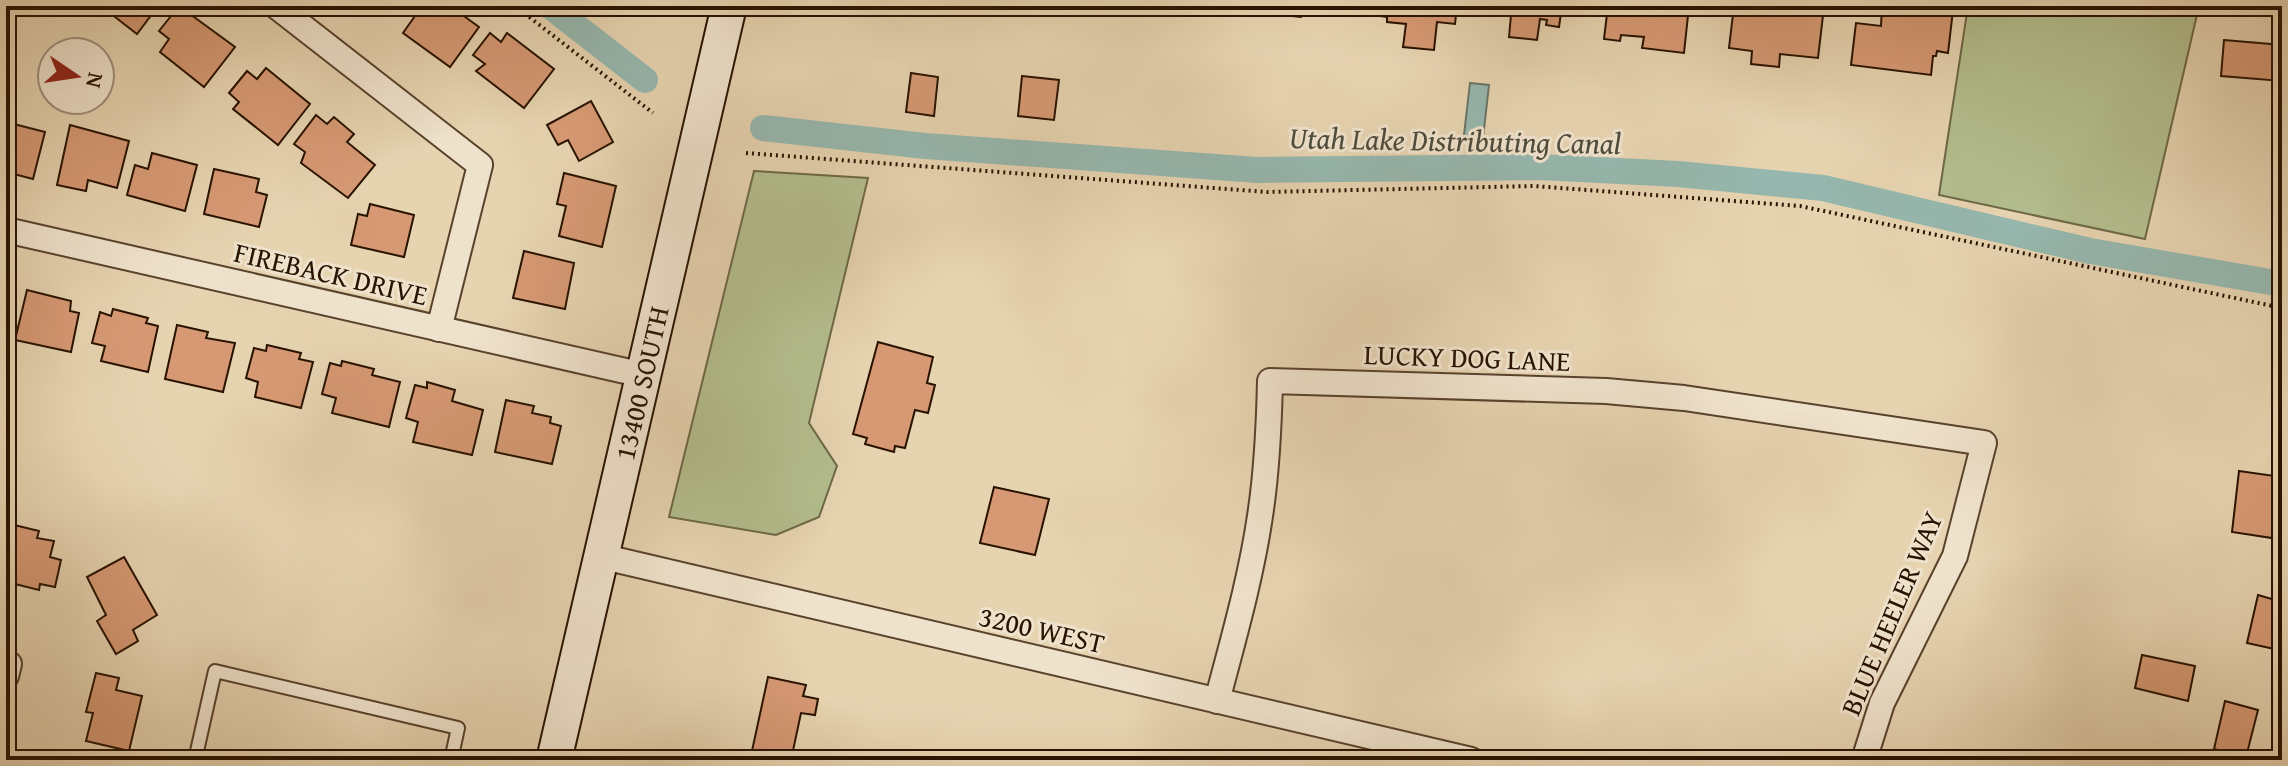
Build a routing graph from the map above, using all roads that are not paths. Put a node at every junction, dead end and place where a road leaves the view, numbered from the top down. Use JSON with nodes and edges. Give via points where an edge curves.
{"nodes":[{"id":1,"x":276,"y":6,"type":"edge"},
{"id":2,"x":729,"y":6,"type":"edge"},
{"id":3,"x":6,"y":230,"type":"edge"},
{"id":4,"x":439,"y":329,"type":"junction"},
{"id":5,"x":643,"y":375,"type":"junction"},
{"id":6,"x":1984,"y":443,"type":"joint"},
{"id":7,"x":600,"y":556,"type":"junction"},
{"id":8,"x":1217,"y":701,"type":"junction"},
{"id":9,"x":195,"y":760,"type":"edge"},
{"id":10,"x":451,"y":760,"type":"edge"},
{"id":11,"x":554,"y":760,"type":"edge"},
{"id":12,"x":1471,"y":760,"type":"edge"},
{"id":13,"x":1864,"y":760,"type":"edge"}],
"edges":[{"from":1,"to":4,"type":"street","via":[[480,165]]},
{"from":2,"to":5,"type":"main road","name":"13400 SOUTH"},
{"from":3,"to":4,"type":"street","name":"FIREBACK DRIVE"},
{"from":4,"to":5,"type":"street","name":"FIREBACK DRIVE"},
{"from":5,"to":7,"type":"main road","name":"13400 SOUTH"},
{"from":6,"to":8,"type":"street","name":"LUCKY DOG LANE","via":[[1606,391],[1270,381],[1260,516]]},
{"from":6,"to":13,"type":"street","name":"BLUE HEELER WAY","via":[[1955,556],[1882,703]]},
{"from":7,"to":8,"type":"street","name":"3200 WEST"},
{"from":7,"to":11,"type":"main road","name":"13400 SOUTH"},
{"from":8,"to":12,"type":"street","name":"3200 WEST"},
{"from":9,"to":10,"type":"lane","via":[[215,671],[458,728]]}]}
